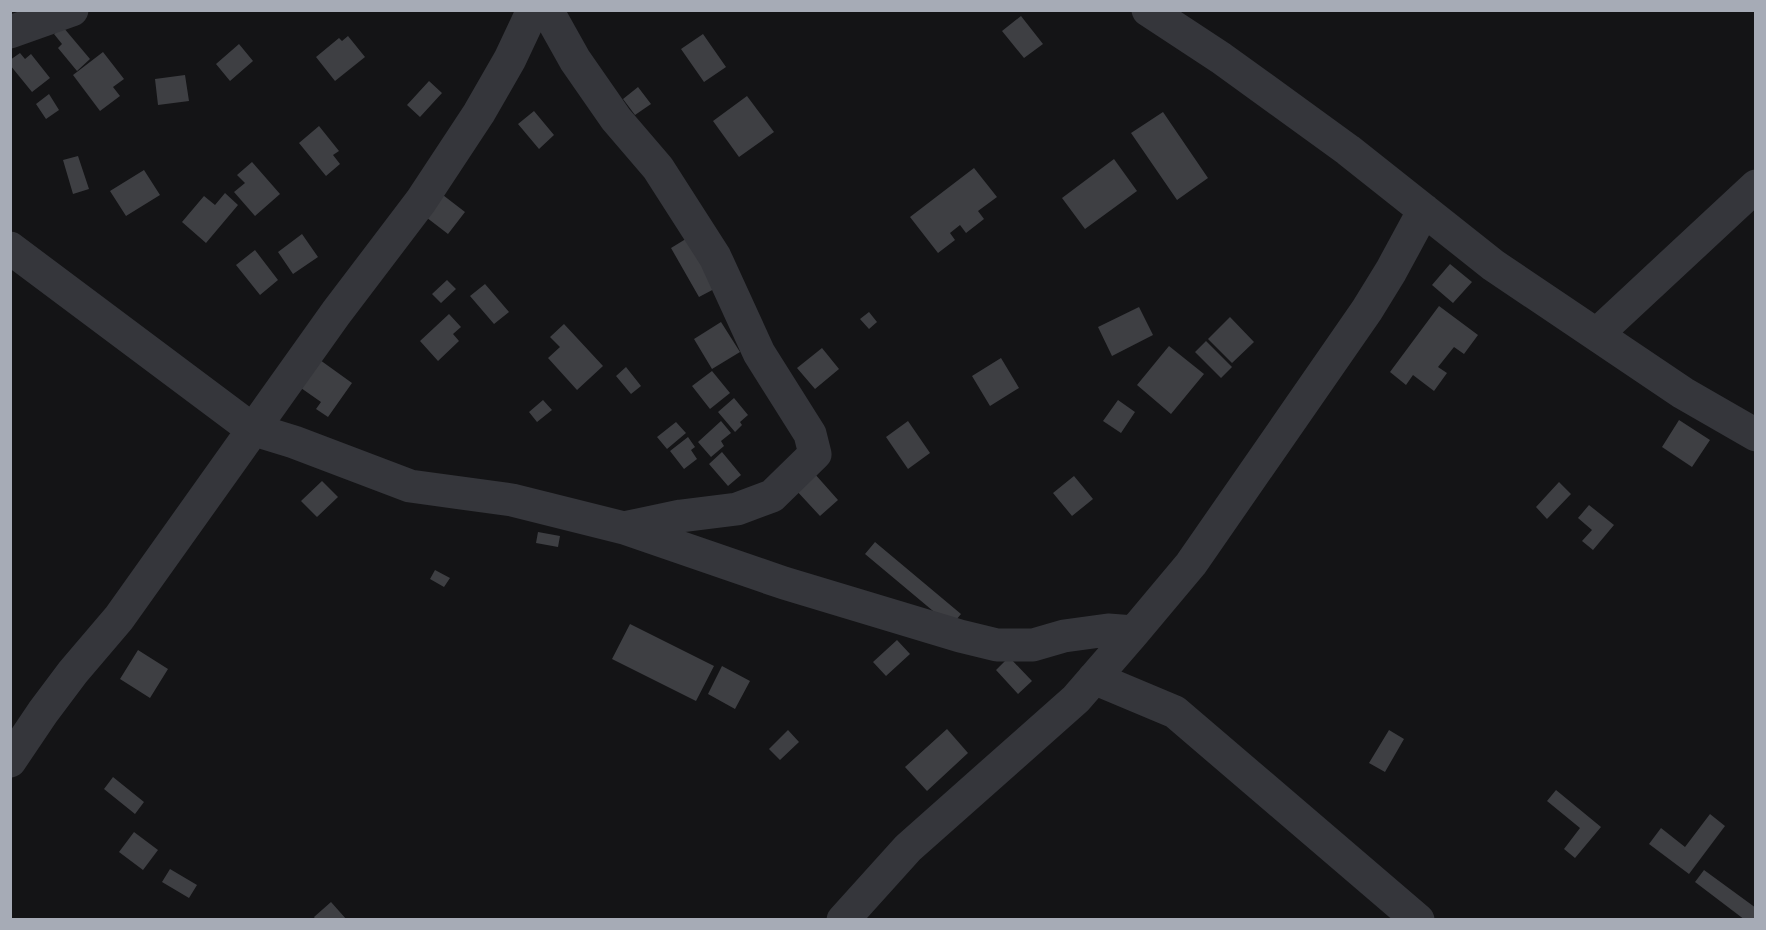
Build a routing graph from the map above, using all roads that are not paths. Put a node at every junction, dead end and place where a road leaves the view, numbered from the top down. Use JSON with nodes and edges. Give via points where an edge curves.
{"nodes":[{"id":1,"x":72,"y":10,"type":"edge"},
{"id":2,"x":533,"y":10,"type":"edge"},
{"id":3,"x":547,"y":10,"type":"edge"},
{"id":4,"x":1148,"y":10,"type":"edge"},
{"id":5,"x":10,"y":32,"type":"edge"},
{"id":6,"x":1755,"y":186,"type":"edge"},
{"id":7,"x":1425,"y":210,"type":"junction"},
{"id":8,"x":10,"y":248,"type":"edge"},
{"id":9,"x":1597,"y":334,"type":"junction"},
{"id":10,"x":252,"y":429,"type":"junction"},
{"id":11,"x":1755,"y":435,"type":"edge"},
{"id":12,"x":624,"y":528,"type":"junction"},
{"id":13,"x":1134,"y":632,"type":"junction"},
{"id":14,"x":1094,"y":678,"type":"junction"},
{"id":15,"x":10,"y":761,"type":"edge"},
{"id":16,"x":843,"y":920,"type":"edge"},
{"id":17,"x":1418,"y":920,"type":"edge"}],
"edges":[{"from":1,"to":5,"type":"street"},
{"from":2,"to":10,"type":"street","via":[[479,112],[421,201]]},
{"from":3,"to":12,"type":"street","via":[[575,60],[616,119],[658,168],[715,257],[759,353],[810,434],[815,454],[772,496],[737,509]]},
{"from":4,"to":7,"type":"street","via":[[1221,58]]},
{"from":6,"to":9,"type":"street"},
{"from":7,"to":9,"type":"street","via":[[1493,265]]},
{"from":7,"to":13,"type":"street","via":[[1367,310],[1191,564]]},
{"from":8,"to":10,"type":"street"},
{"from":9,"to":11,"type":"street","via":[[1683,393]]},
{"from":10,"to":12,"type":"street","via":[[410,486],[512,500]]},
{"from":10,"to":15,"type":"street","via":[[119,618],[43,712]]},
{"from":12,"to":13,"type":"street","via":[[795,586],[997,645],[1033,645],[1108,630]]},
{"from":13,"to":14,"type":"street"},
{"from":14,"to":16,"type":"street","via":[[1076,699],[908,848]]},
{"from":14,"to":17,"type":"street","via":[[1175,712]]}]}
